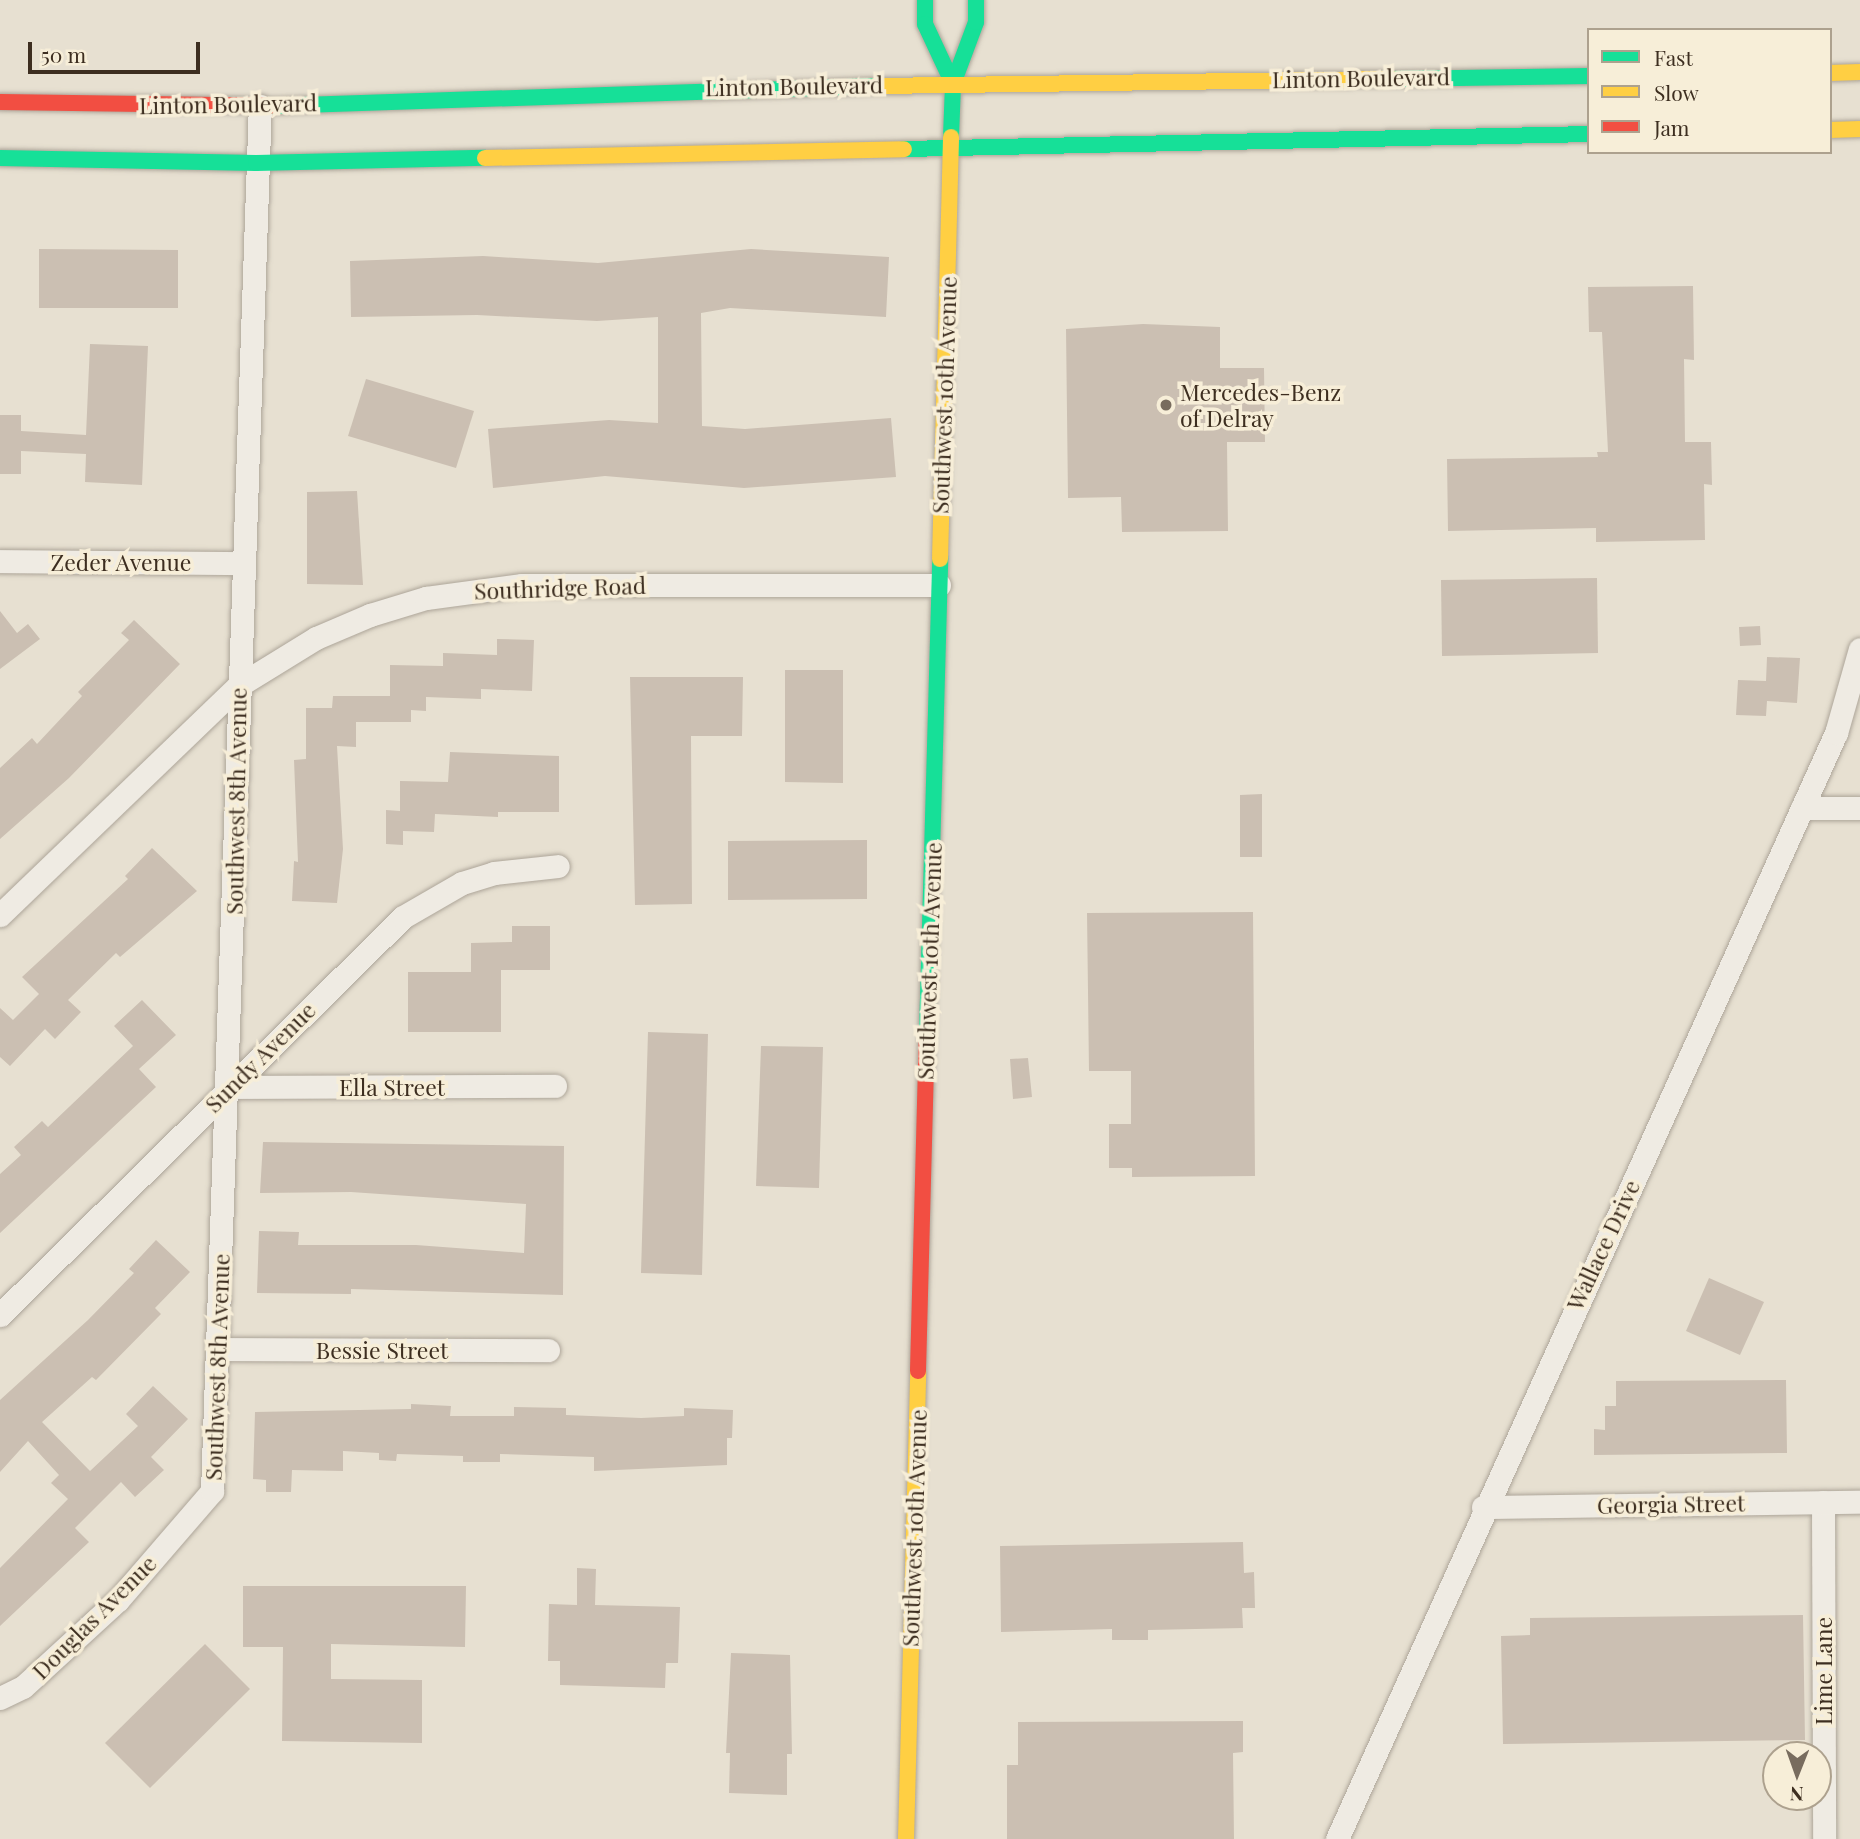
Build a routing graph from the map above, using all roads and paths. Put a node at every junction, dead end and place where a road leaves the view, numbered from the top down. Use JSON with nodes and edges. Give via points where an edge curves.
{"nodes":[{"id":1,"x":925,"y":0,"type":"edge"},
{"id":2,"x":976,"y":0,"type":"edge"},
{"id":3,"x":1860,"y":72,"type":"edge"},
{"id":4,"x":1832,"y":73,"type":"edge"},
{"id":5,"x":1587,"y":76,"type":"edge"},
{"id":6,"x":953,"y":84,"type":"junction"},
{"id":7,"x":0,"y":102,"type":"edge"},
{"id":8,"x":260,"y":106,"type":"junction"},
{"id":9,"x":1860,"y":130,"type":"edge"},
{"id":10,"x":1832,"y":131,"type":"edge"},
{"id":11,"x":1587,"y":134,"type":"edge"},
{"id":12,"x":951,"y":149,"type":"junction"},
{"id":13,"x":0,"y":158,"type":"edge"},
{"id":14,"x":256,"y":163,"type":"junction"},
{"id":15,"x":0,"y":561,"type":"edge"},
{"id":16,"x":242,"y":563,"type":"junction"},
{"id":17,"x":939,"y":585,"type":"junction"},
{"id":18,"x":1860,"y":649,"type":"edge"},
{"id":19,"x":238,"y":686,"type":"junction"},
{"id":20,"x":1802,"y":808,"type":"junction"},
{"id":21,"x":1860,"y":808,"type":"edge"},
{"id":22,"x":558,"y":866,"type":"dead end"},
{"id":23,"x":0,"y":915,"type":"edge"},
{"id":24,"x":555,"y":1086,"type":"dead end"},
{"id":25,"x":230,"y":1087,"type":"junction"},
{"id":26,"x":0,"y":1315,"type":"edge"},
{"id":27,"x":217,"y":1349,"type":"junction"},
{"id":28,"x":548,"y":1350,"type":"dead end"},
{"id":29,"x":209,"y":1495,"type":"joint"},
{"id":30,"x":1823,"y":1502,"type":"junction"},
{"id":31,"x":1860,"y":1502,"type":"edge"},
{"id":32,"x":1483,"y":1507,"type":"junction"},
{"id":33,"x":0,"y":1698,"type":"edge"},
{"id":34,"x":905,"y":1839,"type":"edge"},
{"id":35,"x":1337,"y":1839,"type":"edge"},
{"id":36,"x":1824,"y":1839,"type":"edge"}],
"edges":[{"from":1,"to":6,"type":"main road","name":"Southwest 10th Avenue","via":[[925,23]]},
{"from":2,"to":6,"type":"main road","name":"Southwest 10th Avenue","via":[[976,22]]},
{"from":3,"to":4,"type":"main road"},
{"from":5,"to":6,"type":"main road","name":"Linton Boulevard"},
{"from":6,"to":8,"type":"main road","name":"Linton Boulevard","via":[[708,88]]},
{"from":6,"to":12,"type":"main road","name":"Southwest 10th Avenue"},
{"from":7,"to":8,"type":"main road","name":"Linton Boulevard"},
{"from":8,"to":14,"type":"street","name":"Southwest 8th Avenue"},
{"from":9,"to":10,"type":"main road"},
{"from":11,"to":12,"type":"main road"},
{"from":12,"to":14,"type":"main road"},
{"from":12,"to":17,"type":"main road","name":"Southwest 10th Avenue"},
{"from":13,"to":14,"type":"main road"},
{"from":14,"to":16,"type":"street","name":"Southwest 8th Avenue"},
{"from":15,"to":16,"type":"street","name":"Zeder Avenue"},
{"from":16,"to":19,"type":"street","name":"Southwest 8th Avenue"},
{"from":17,"to":19,"type":"street","name":"Southridge Road","via":[[522,585],[464,591],[370,615],[316,638]]},
{"from":17,"to":34,"type":"main road","name":"Southwest 10th Avenue"},
{"from":18,"to":20,"type":"street","name":"Wallace Drive","via":[[1836,733]]},
{"from":19,"to":23,"type":"street","name":"Southridge Road"},
{"from":19,"to":25,"type":"street","name":"Southwest 8th Avenue"},
{"from":20,"to":21,"type":"street"},
{"from":20,"to":32,"type":"street","name":"Wallace Drive"},
{"from":22,"to":25,"type":"street","name":"Sundy Avenue","via":[[495,873],[431,898],[389,930]]},
{"from":24,"to":25,"type":"street","name":"Ella Street"},
{"from":25,"to":26,"type":"street","name":"Sundy Avenue"},
{"from":25,"to":27,"type":"street","name":"Southwest 8th Avenue"},
{"from":27,"to":28,"type":"street","name":"Bessie Street"},
{"from":27,"to":29,"type":"street","name":"Southwest 8th Avenue"},
{"from":29,"to":33,"type":"street","name":"Douglas Avenue","via":[[118,1600],[23,1687]]},
{"from":30,"to":31,"type":"street","name":"Georgia Street"},
{"from":30,"to":32,"type":"street","name":"Georgia Street"},
{"from":30,"to":36,"type":"street","name":"Lime Lane"},
{"from":32,"to":35,"type":"street","name":"Wallace Drive"}]}
